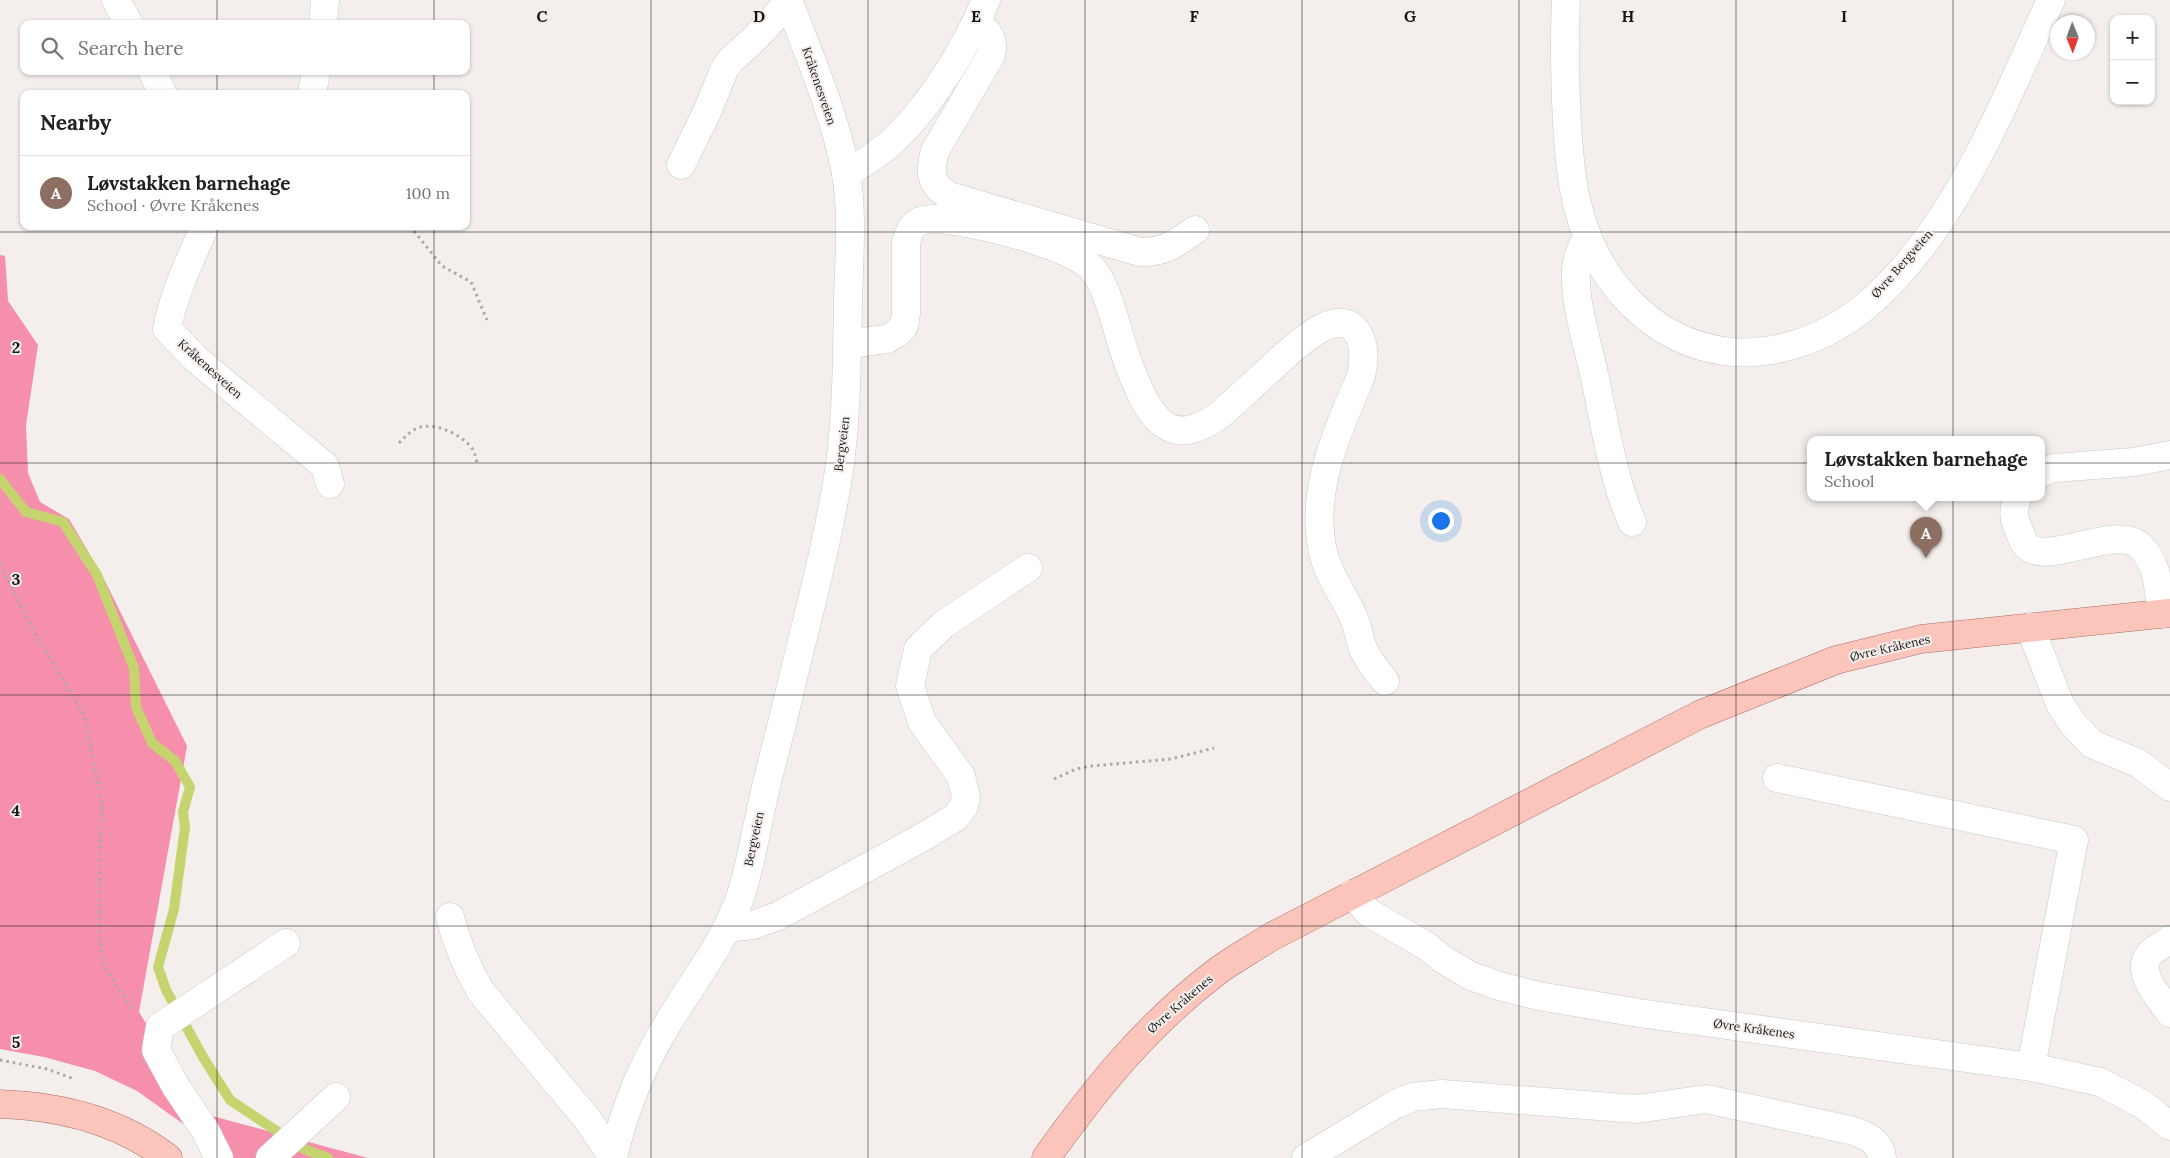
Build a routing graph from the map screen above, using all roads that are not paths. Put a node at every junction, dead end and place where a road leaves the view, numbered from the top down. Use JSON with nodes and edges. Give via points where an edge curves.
{"nodes":[{"id":1,"x":116,"y":0,"type":"edge"},
{"id":2,"x":325,"y":0,"type":"edge"},
{"id":3,"x":1566,"y":0,"type":"edge"},
{"id":4,"x":2051,"y":0,"type":"edge"},
{"id":5,"x":789,"y":1,"type":"edge"},
{"id":6,"x":981,"y":11,"type":"edge"},
{"id":7,"x":127,"y":20,"type":"edge"},
{"id":8,"x":323,"y":20,"type":"edge"},
{"id":9,"x":154,"y":75,"type":"edge"},
{"id":10,"x":315,"y":75,"type":"edge"},
{"id":11,"x":162,"y":90,"type":"edge"},
{"id":12,"x":313,"y":90,"type":"edge"},
{"id":13,"x":681,"y":165,"type":"dead end"},
{"id":14,"x":846,"y":174,"type":"junction"},
{"id":15,"x":203,"y":230,"type":"edge"},
{"id":16,"x":1195,"y":230,"type":"dead end"},
{"id":17,"x":1586,"y":236,"type":"junction"},
{"id":18,"x":847,"y":344,"type":"junction"},
{"id":19,"x":2170,"y":454,"type":"edge"},
{"id":20,"x":2045,"y":471,"type":"edge"},
{"id":21,"x":330,"y":484,"type":"dead end"},
{"id":22,"x":2016,"y":501,"type":"edge"},
{"id":23,"x":1632,"y":522,"type":"dead end"},
{"id":24,"x":1028,"y":568,"type":"dead end"},
{"id":25,"x":2166,"y":614,"type":"edge"},
{"id":26,"x":2030,"y":627,"type":"junction"},
{"id":27,"x":1385,"y":681,"type":"dead end"},
{"id":28,"x":1777,"y":778,"type":"dead end"},
{"id":29,"x":2170,"y":787,"type":"edge"},
{"id":30,"x":1352,"y":894,"type":"junction"},
{"id":31,"x":450,"y":917,"type":"dead end"},
{"id":32,"x":728,"y":928,"type":"junction"},
{"id":33,"x":2170,"y":940,"type":"edge"},
{"id":34,"x":286,"y":943,"type":"dead end"},
{"id":35,"x":2170,"y":1013,"type":"edge"},
{"id":36,"x":2031,"y":1067,"type":"junction"},
{"id":37,"x":336,"y":1097,"type":"dead end"},
{"id":38,"x":0,"y":1104,"type":"edge"},
{"id":39,"x":2170,"y":1126,"type":"edge"},
{"id":40,"x":168,"y":1158,"type":"edge"},
{"id":41,"x":219,"y":1158,"type":"edge"},
{"id":42,"x":270,"y":1158,"type":"edge"},
{"id":43,"x":613,"y":1158,"type":"edge"},
{"id":44,"x":1046,"y":1158,"type":"edge"},
{"id":45,"x":1306,"y":1158,"type":"edge"},
{"id":46,"x":1882,"y":1158,"type":"edge"}],
"edges":[{"from":1,"to":7,"type":"street"},
{"from":2,"to":8,"type":"street"},
{"from":3,"to":17,"type":"street","name":"Øvre Bergveien","via":[[1565,86],[1571,172]]},
{"from":4,"to":17,"type":"street","name":"Øvre Bergveien","via":[[1975,160],[1920,248],[1889,284],[1859,311],[1823,334],[1774,349],[1731,352],[1674,336],[1636,310],[1603,267]]},
{"from":5,"to":13,"type":"street","via":[[724,70],[708,112]]},
{"from":5,"to":14,"type":"street","name":"Kråkenesveien","via":[[826,100]]},
{"from":6,"to":14,"type":"street","via":[[943,78],[914,118],[896,139]]},
{"from":6,"to":16,"type":"street","via":[[993,48],[935,151],[932,163],[934,184],[949,196],[1140,252],[1151,253],[1171,247]]},
{"from":9,"to":11,"type":"street"},
{"from":10,"to":12,"type":"street"},
{"from":14,"to":18,"type":"street","name":"Bergveien","via":[[850,230]]},
{"from":15,"to":21,"type":"street","name":"Kråkenesveien","via":[[179,284],[167,329],[197,360],[325,466]]},
{"from":17,"to":23,"type":"street","via":[[1578,258],[1577,286],[1583,324],[1615,469]]},
{"from":18,"to":27,"type":"street","via":[[887,339],[904,326],[908,233],[920,220],[931,218],[960,221],[1052,246],[1080,259],[1095,271],[1138,388],[1156,418],[1174,429],[1194,429],[1221,414],[1312,333],[1333,324],[1350,325],[1360,337],[1364,361],[1328,462],[1320,510],[1320,535],[1329,570],[1353,615],[1363,648]]},
{"from":18,"to":32,"type":"street","name":"Bergveien","via":[[839,471],[827,531],[751,859]]},
{"from":19,"to":20,"type":"street","via":[[2134,462]]},
{"from":22,"to":25,"type":"street","name":"Øvre Kråkenes","via":[[2014,521],[2025,545],[2039,552],[2116,540],[2139,546],[2156,569]]},
{"from":24,"to":32,"type":"street","via":[[944,624],[918,649],[910,686],[922,722],[961,776],[966,797],[956,817],[778,916],[753,925]]},
{"from":25,"to":26,"type":"main road","name":"Øvre Kråkenes"},
{"from":26,"to":29,"type":"street","via":[[2060,704],[2073,724],[2092,744],[2138,764]]},
{"from":26,"to":30,"type":"main road","name":"Øvre Kråkenes","via":[[1921,639],[1836,660],[1699,715]]},
{"from":28,"to":36,"type":"street","via":[[2074,840]]},
{"from":30,"to":36,"type":"street","name":"Øvre Kråkenes","via":[[1369,913],[1471,976],[1523,992],[1639,1013]]},
{"from":30,"to":44,"type":"main road","name":"Øvre Kråkenes","via":[[1269,938],[1216,972],[1175,1006],[1102,1082]]},
{"from":31,"to":43,"type":"street","name":"Bergveien","via":[[471,976],[481,992],[588,1120]]},
{"from":32,"to":43,"type":"street","name":"Bergveien","via":[[651,1054],[622,1120]]},
{"from":33,"to":35,"type":"street","via":[[2150,954],[2146,968],[2148,981]]},
{"from":34,"to":41,"type":"street","via":[[160,1027],[156,1050]]},
{"from":36,"to":39,"type":"street","name":"Øvre Kråkenes","via":[[2100,1082],[2144,1105]]},
{"from":37,"to":42,"type":"street"},
{"from":38,"to":40,"type":"main road","via":[[23,1104],[77,1113],[135,1137]]},
{"from":45,"to":46,"type":"street","via":[[1394,1105],[1413,1097],[1442,1094],[1637,1109],[1706,1099],[1866,1135],[1876,1143]]}]}
